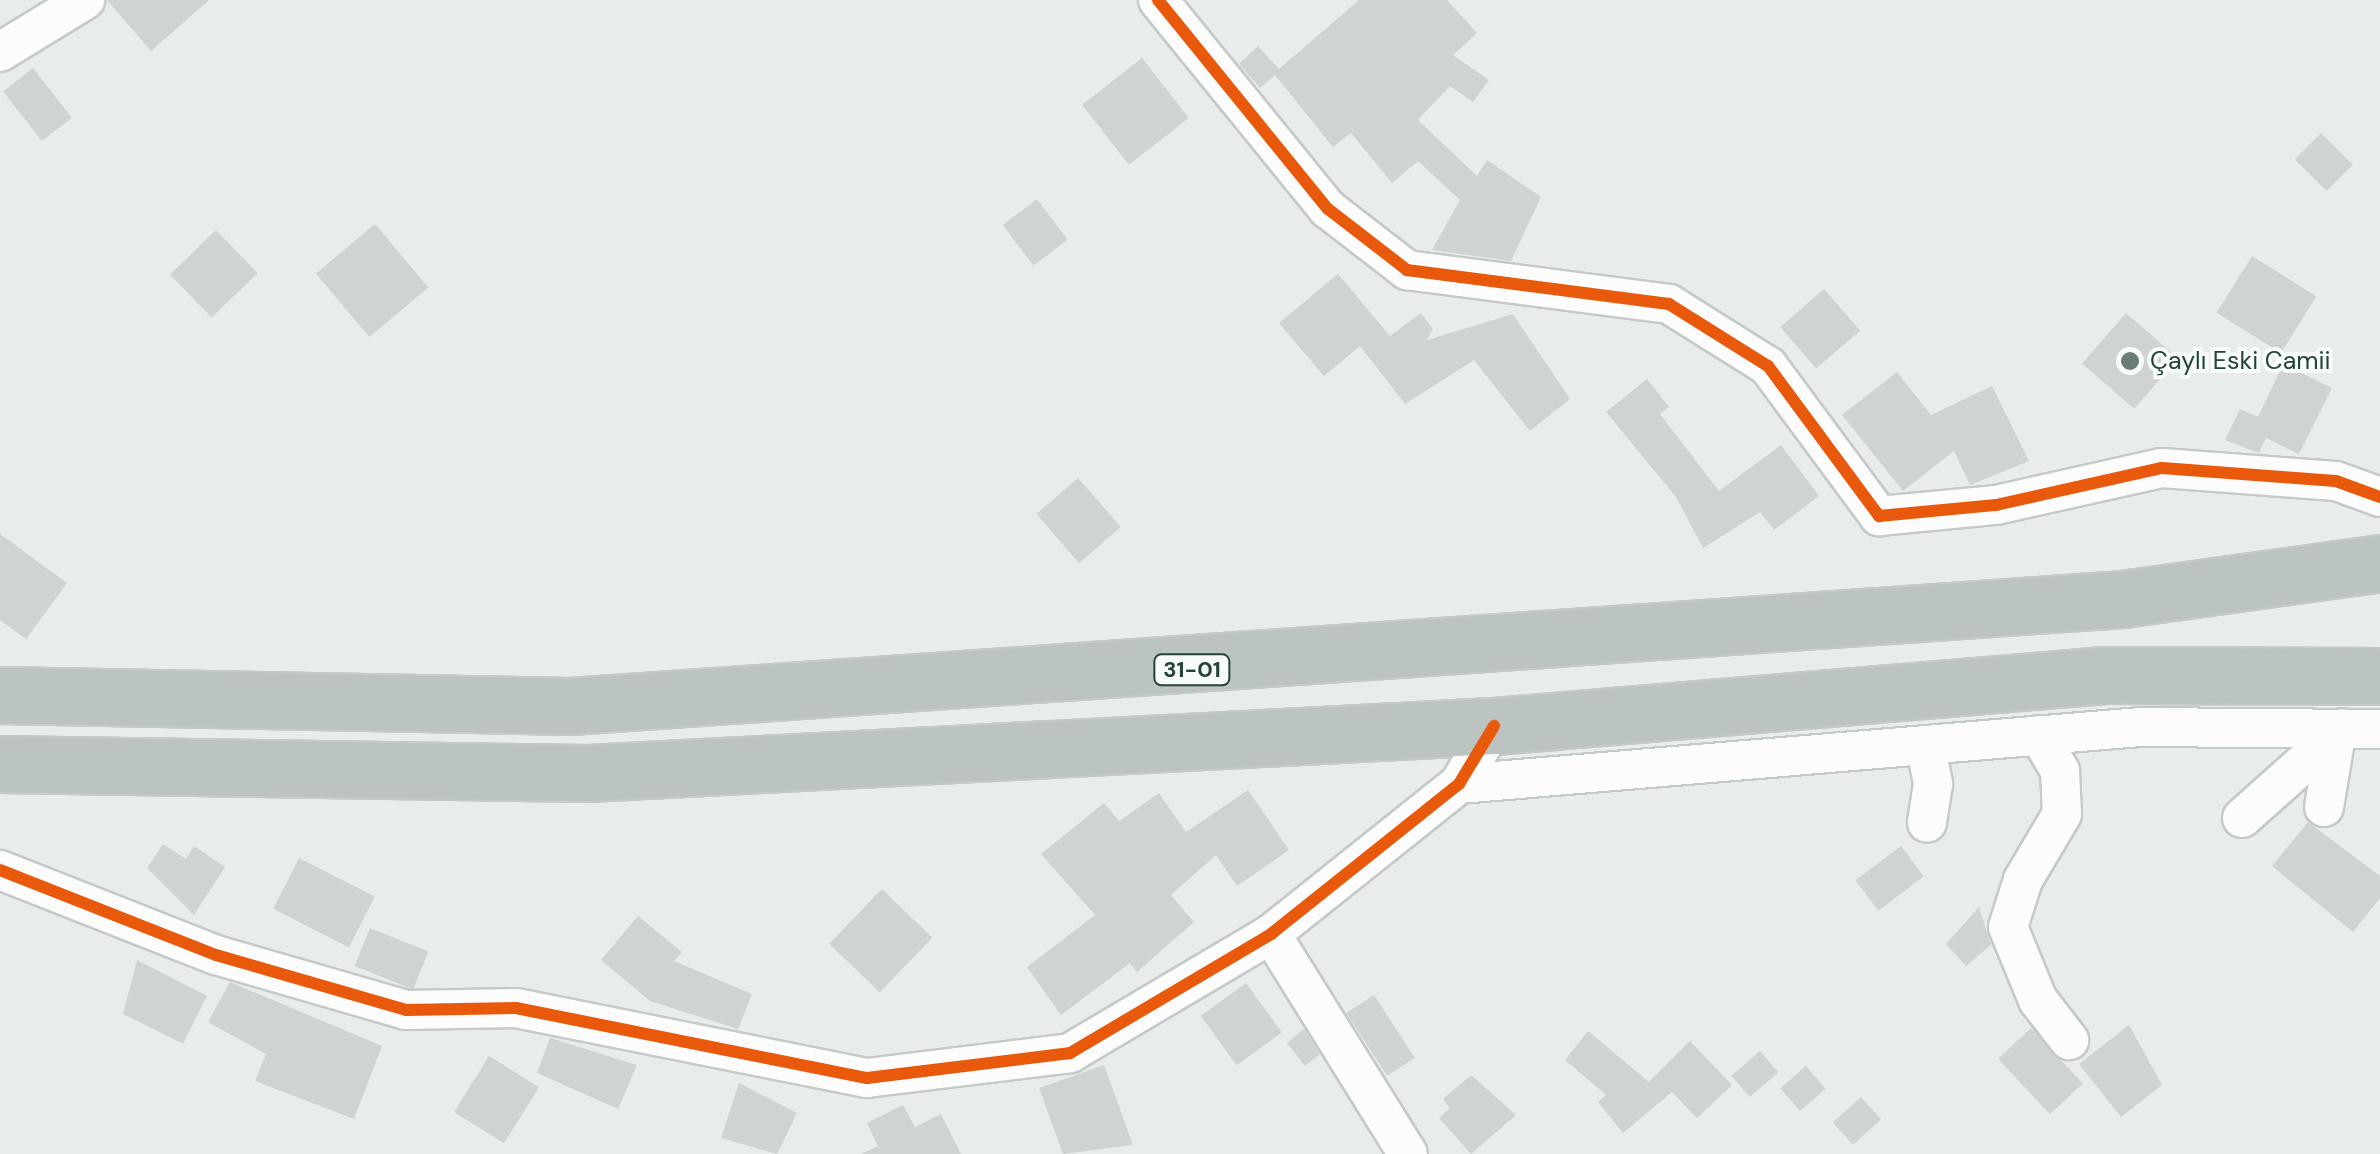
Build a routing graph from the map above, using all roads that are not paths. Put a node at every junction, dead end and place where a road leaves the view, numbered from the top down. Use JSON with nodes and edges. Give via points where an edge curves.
{"nodes":[{"id":1,"x":84,"y":0,"type":"edge"},
{"id":2,"x":1158,"y":0,"type":"edge"},
{"id":3,"x":0,"y":52,"type":"edge"},
{"id":4,"x":2380,"y":497,"type":"edge"},
{"id":5,"x":2380,"y":563,"type":"edge"},
{"id":6,"x":2380,"y":676,"type":"edge"},
{"id":7,"x":0,"y":695,"type":"edge"},
{"id":8,"x":1494,"y":726,"type":"junction"},
{"id":9,"x":2353,"y":733,"type":"edge"},
{"id":10,"x":2040,"y":734,"type":"junction"},
{"id":11,"x":1925,"y":745,"type":"junction"},
{"id":12,"x":0,"y":764,"type":"edge"},
{"id":13,"x":1459,"y":784,"type":"junction"},
{"id":14,"x":2324,"y":807,"type":"dead end"},
{"id":15,"x":2242,"y":818,"type":"dead end"},
{"id":16,"x":1927,"y":824,"type":"dead end"},
{"id":17,"x":0,"y":870,"type":"edge"},
{"id":18,"x":1271,"y":934,"type":"junction"},
{"id":19,"x":2069,"y":1040,"type":"dead end"},
{"id":20,"x":1408,"y":1154,"type":"edge"}],
"edges":[{"from":1,"to":3,"type":"street"},
{"from":2,"to":4,"type":"street","via":[[1328,209],[1407,270],[1669,304],[1768,366],[1879,516],[1996,505],[2162,468],[2336,481]]},
{"from":5,"to":7,"type":"highway","number":"31-01","via":[[2122,598],[570,706]]},
{"from":6,"to":8,"type":"highway","via":[[2105,675]]},
{"from":8,"to":12,"type":"highway","via":[[588,774]]},
{"from":8,"to":13,"type":"street"},
{"from":9,"to":10,"type":"street"},
{"from":9,"to":14,"type":"street"},
{"from":9,"to":15,"type":"street"},
{"from":10,"to":11,"type":"street"},
{"from":10,"to":19,"type":"street","via":[[2060,772],[2062,814],[2022,880],[2008,927],[2038,1000]]},
{"from":11,"to":13,"type":"street"},
{"from":11,"to":16,"type":"street","via":[[1933,784]]},
{"from":13,"to":18,"type":"street"},
{"from":17,"to":18,"type":"street","via":[[216,955],[406,1010],[516,1008],[866,1078],[1070,1053]]},
{"from":18,"to":20,"type":"street"}]}
